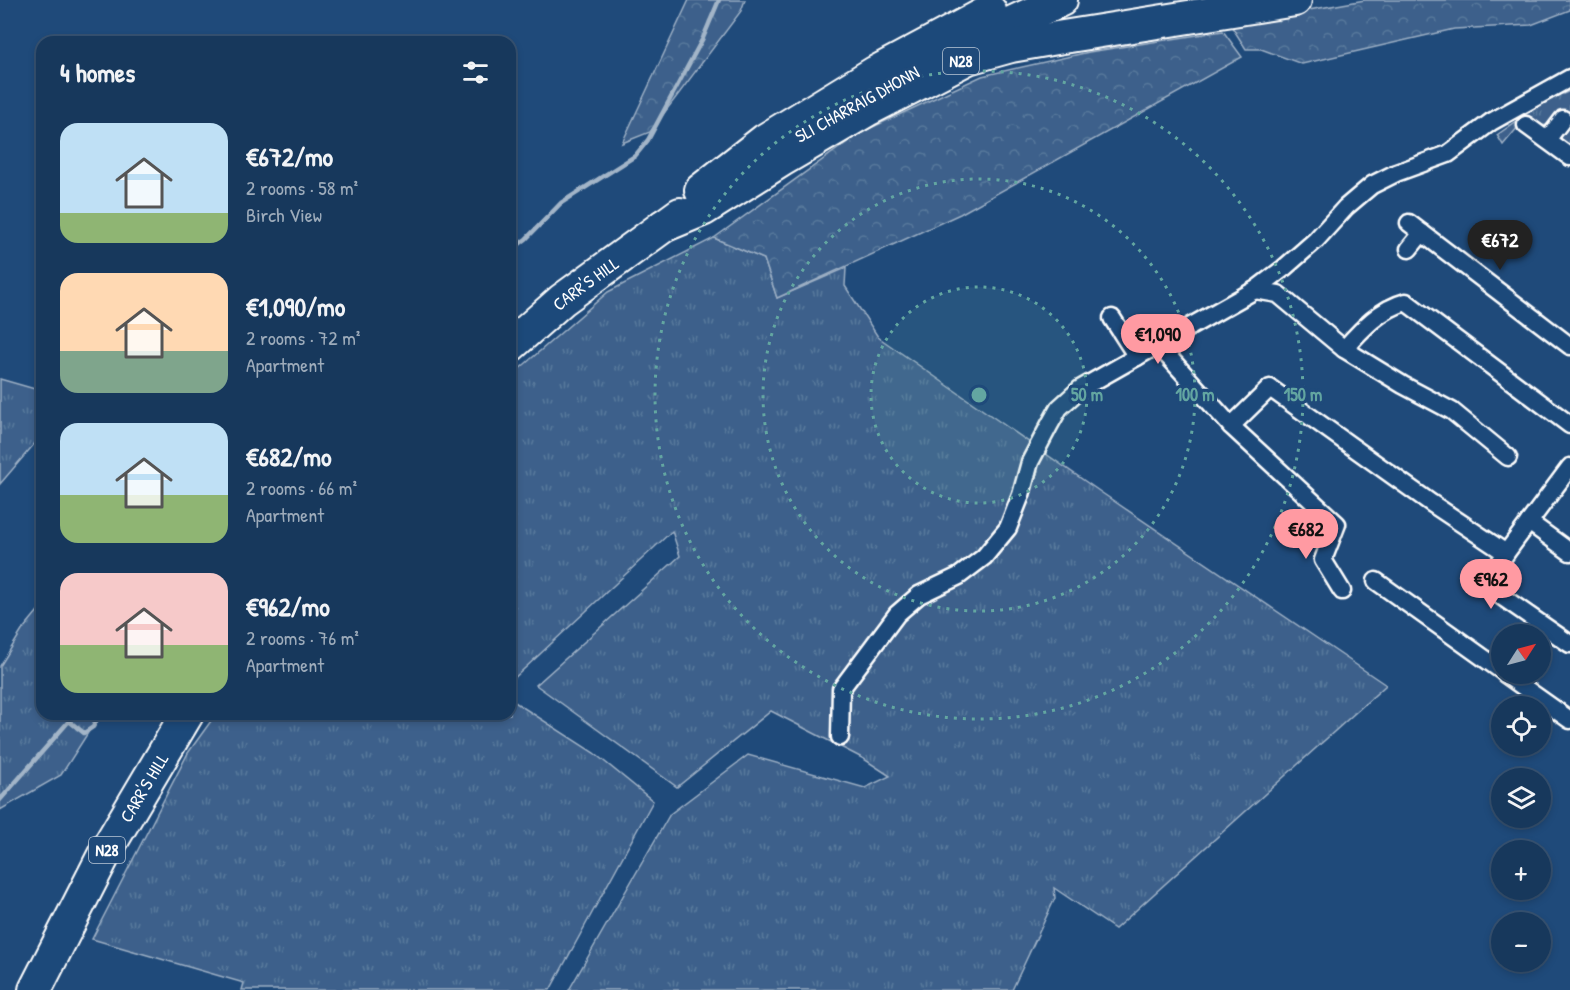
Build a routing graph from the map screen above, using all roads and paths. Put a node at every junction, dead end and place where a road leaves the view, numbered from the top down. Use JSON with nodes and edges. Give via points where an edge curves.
{"nodes":[{"id":1,"x":1014,"y":0,"type":"edge"},
{"id":2,"x":1061,"y":0,"type":"edge"},
{"id":3,"x":1295,"y":0,"type":"edge"},
{"id":4,"x":1570,"y":78,"type":"edge"},
{"id":5,"x":1563,"y":119,"type":"dead end"},
{"id":6,"x":1526,"y":125,"type":"dead end"},
{"id":7,"x":1547,"y":140,"type":"junction"},
{"id":8,"x":1570,"y":157,"type":"edge"},
{"id":9,"x":663,"y":226,"type":"junction"},
{"id":10,"x":1409,"y":249,"type":"dead end"},
{"id":11,"x":1255,"y":290,"type":"junction"},
{"id":12,"x":1112,"y":318,"type":"dead end"},
{"id":13,"x":516,"y":341,"type":"edge"},
{"id":14,"x":1158,"y":345,"type":"junction"},
{"id":15,"x":1570,"y":346,"type":"edge"},
{"id":16,"x":1344,"y":349,"type":"junction"},
{"id":17,"x":1137,"y":357,"type":"junction"},
{"id":18,"x":1570,"y":425,"type":"edge"},
{"id":19,"x":1231,"y":426,"type":"junction"},
{"id":20,"x":1508,"y":457,"type":"dead end"},
{"id":21,"x":1570,"y":467,"type":"edge"},
{"id":22,"x":1529,"y":522,"type":"junction"},
{"id":23,"x":1570,"y":552,"type":"edge"},
{"id":24,"x":1506,"y":553,"type":"junction"},
{"id":25,"x":1376,"y":581,"type":"dead end"},
{"id":26,"x":1342,"y":591,"type":"dead end"},
{"id":27,"x":1570,"y":645,"type":"edge"},
{"id":28,"x":1491,"y":663,"type":"edge"},
{"id":29,"x":1520,"y":684,"type":"edge"},
{"id":30,"x":183,"y":720,"type":"edge"},
{"id":31,"x":1570,"y":720,"type":"edge"},
{"id":32,"x":840,"y":737,"type":"dead end"},
{"id":33,"x":35,"y":990,"type":"edge"}],
"edges":[{"from":1,"to":9,"type":"highway","number":"N28","via":[[876,72],[765,140],[703,188]]},
{"from":2,"to":9,"type":"highway","name":"SLI CHARRAIG DHONN","number":"N28","via":[[960,47],[841,111]]},
{"from":3,"to":9,"type":"highway","number":"N28","via":[[1011,46],[968,58],[869,109],[704,209]]},
{"from":4,"to":11,"type":"street","via":[[1491,122],[1448,154],[1372,185],[1308,247]]},
{"from":5,"to":7,"type":"street"},
{"from":6,"to":7,"type":"street"},
{"from":7,"to":8,"type":"street"},
{"from":9,"to":13,"type":"highway","name":"CARR'S HILL","number":"N28","via":[[562,300]]},
{"from":10,"to":15,"type":"street","via":[[1415,228]]},
{"from":11,"to":14,"type":"street"},
{"from":11,"to":16,"type":"street","via":[[1278,294]]},
{"from":12,"to":17,"type":"street"},
{"from":14,"to":17,"type":"street"},
{"from":14,"to":19,"type":"street"},
{"from":16,"to":18,"type":"street","via":[[1375,318],[1406,302]]},
{"from":16,"to":20,"type":"street","via":[[1452,411]]},
{"from":17,"to":32,"type":"street","via":[[1080,389],[1059,408],[1030,462],[1008,528],[984,557],[959,576],[919,595],[897,614],[841,689]]},
{"from":19,"to":24,"type":"street","via":[[1270,388]]},
{"from":19,"to":26,"type":"street","via":[[1337,524],[1323,560]]},
{"from":21,"to":22,"type":"street"},
{"from":22,"to":23,"type":"street"},
{"from":22,"to":24,"type":"street"},
{"from":24,"to":27,"type":"street","via":[[1485,585]]},
{"from":25,"to":28,"type":"street"},
{"from":29,"to":31,"type":"street"},
{"from":30,"to":33,"type":"highway","name":"CARR'S HILL","number":"N28","via":[[107,849]]}]}
